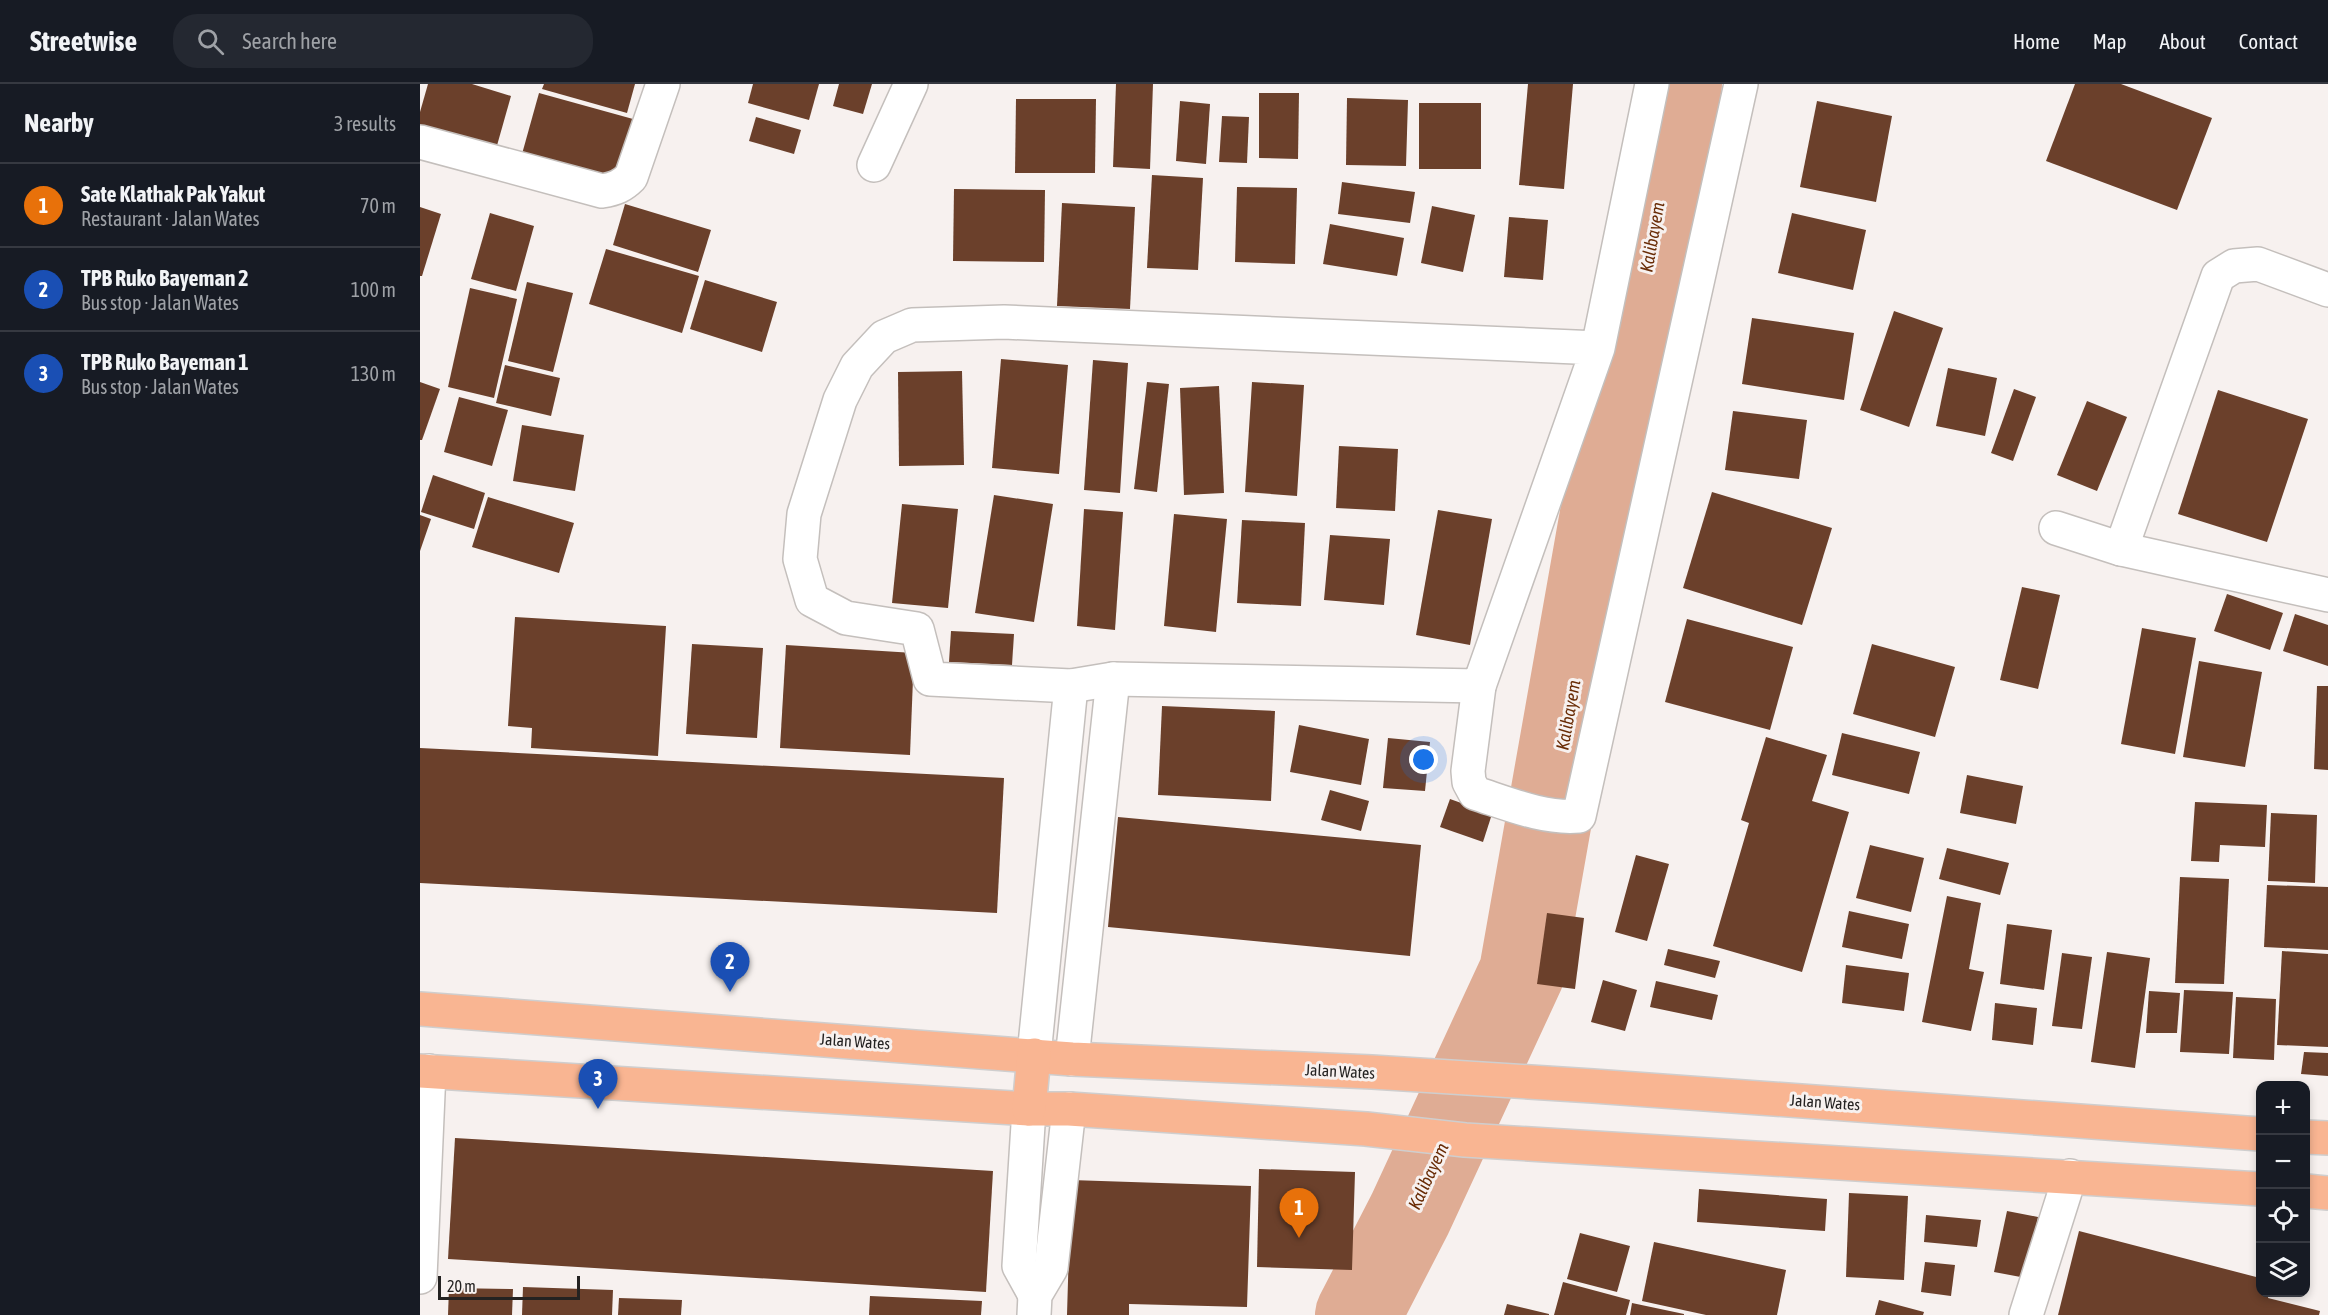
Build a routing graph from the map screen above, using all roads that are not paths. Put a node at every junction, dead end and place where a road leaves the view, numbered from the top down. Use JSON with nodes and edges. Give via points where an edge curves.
{"nodes":[{"id":1,"x":663,"y":84,"type":"edge"},
{"id":2,"x":911,"y":84,"type":"edge"},
{"id":3,"x":1652,"y":84,"type":"edge"},
{"id":4,"x":1741,"y":84,"type":"edge"},
{"id":5,"x":420,"y":142,"type":"edge"},
{"id":6,"x":874,"y":165,"type":"dead end"},
{"id":7,"x":2328,"y":290,"type":"edge"},
{"id":8,"x":1598,"y":348,"type":"junction"},
{"id":9,"x":2056,"y":528,"type":"dead end"},
{"id":10,"x":2121,"y":549,"type":"junction"},
{"id":11,"x":2328,"y":595,"type":"edge"},
{"id":12,"x":1113,"y":680,"type":"junction"},
{"id":13,"x":1071,"y":686,"type":"junction"},
{"id":14,"x":1479,"y":686,"type":"junction"},
{"id":15,"x":420,"y":1009,"type":"edge"},
{"id":16,"x":1034,"y":1055,"type":"junction"},
{"id":17,"x":1072,"y":1059,"type":"junction"},
{"id":18,"x":425,"y":1071,"type":"edge"},
{"id":19,"x":1069,"y":1109,"type":"junction"},
{"id":20,"x":1029,"y":1110,"type":"junction"},
{"id":21,"x":2256,"y":1134,"type":"edge"},
{"id":22,"x":2310,"y":1137,"type":"edge"},
{"id":23,"x":2328,"y":1138,"type":"edge"},
{"id":24,"x":2070,"y":1176,"type":"junction"},
{"id":25,"x":2256,"y":1189,"type":"edge"},
{"id":26,"x":2310,"y":1191,"type":"edge"},
{"id":27,"x":2328,"y":1193,"type":"edge"},
{"id":28,"x":420,"y":1277,"type":"edge"},
{"id":29,"x":1035,"y":1305,"type":"edge"},
{"id":30,"x":2026,"y":1315,"type":"edge"}],
"edges":[{"from":1,"to":5,"type":"street","via":[[631,177],[614,189],[602,191]]},
{"from":2,"to":6,"type":"street"},
{"from":3,"to":8,"type":"street"},
{"from":4,"to":14,"type":"street","via":[[1579,816],[1550,816],[1475,794],[1468,771]]},
{"from":7,"to":10,"type":"street","via":[[2258,264],[2234,266],[2218,276]]},
{"from":8,"to":13,"type":"street","via":[[1004,322],[912,325],[884,336],[857,366],[840,400],[804,514],[800,559],[812,600],[846,618],[917,629],[930,679]]},
{"from":8,"to":14,"type":"street"},
{"from":9,"to":10,"type":"street"},
{"from":10,"to":11,"type":"street"},
{"from":12,"to":13,"type":"street"},
{"from":12,"to":14,"type":"street"},
{"from":12,"to":17,"type":"street"},
{"from":13,"to":16,"type":"street"},
{"from":15,"to":16,"type":"main road","name":"Jalan Wates"},
{"from":16,"to":17,"type":"main road","name":"Jalan Wates"},
{"from":16,"to":20,"type":"main road"},
{"from":17,"to":19,"type":"main road"},
{"from":17,"to":21,"type":"main road","name":"Jalan Wates","via":[[1372,1072]]},
{"from":18,"to":20,"type":"main road"},
{"from":18,"to":28,"type":"street"},
{"from":19,"to":20,"type":"main road"},
{"from":19,"to":24,"type":"main road","via":[[1366,1129],[1465,1140]]},
{"from":19,"to":29,"type":"street","via":[[1051,1268]]},
{"from":20,"to":29,"type":"street","via":[[1018,1266]]},
{"from":22,"to":23,"type":"main road"},
{"from":24,"to":25,"type":"main road"},
{"from":24,"to":30,"type":"street"},
{"from":26,"to":27,"type":"main road"}]}
